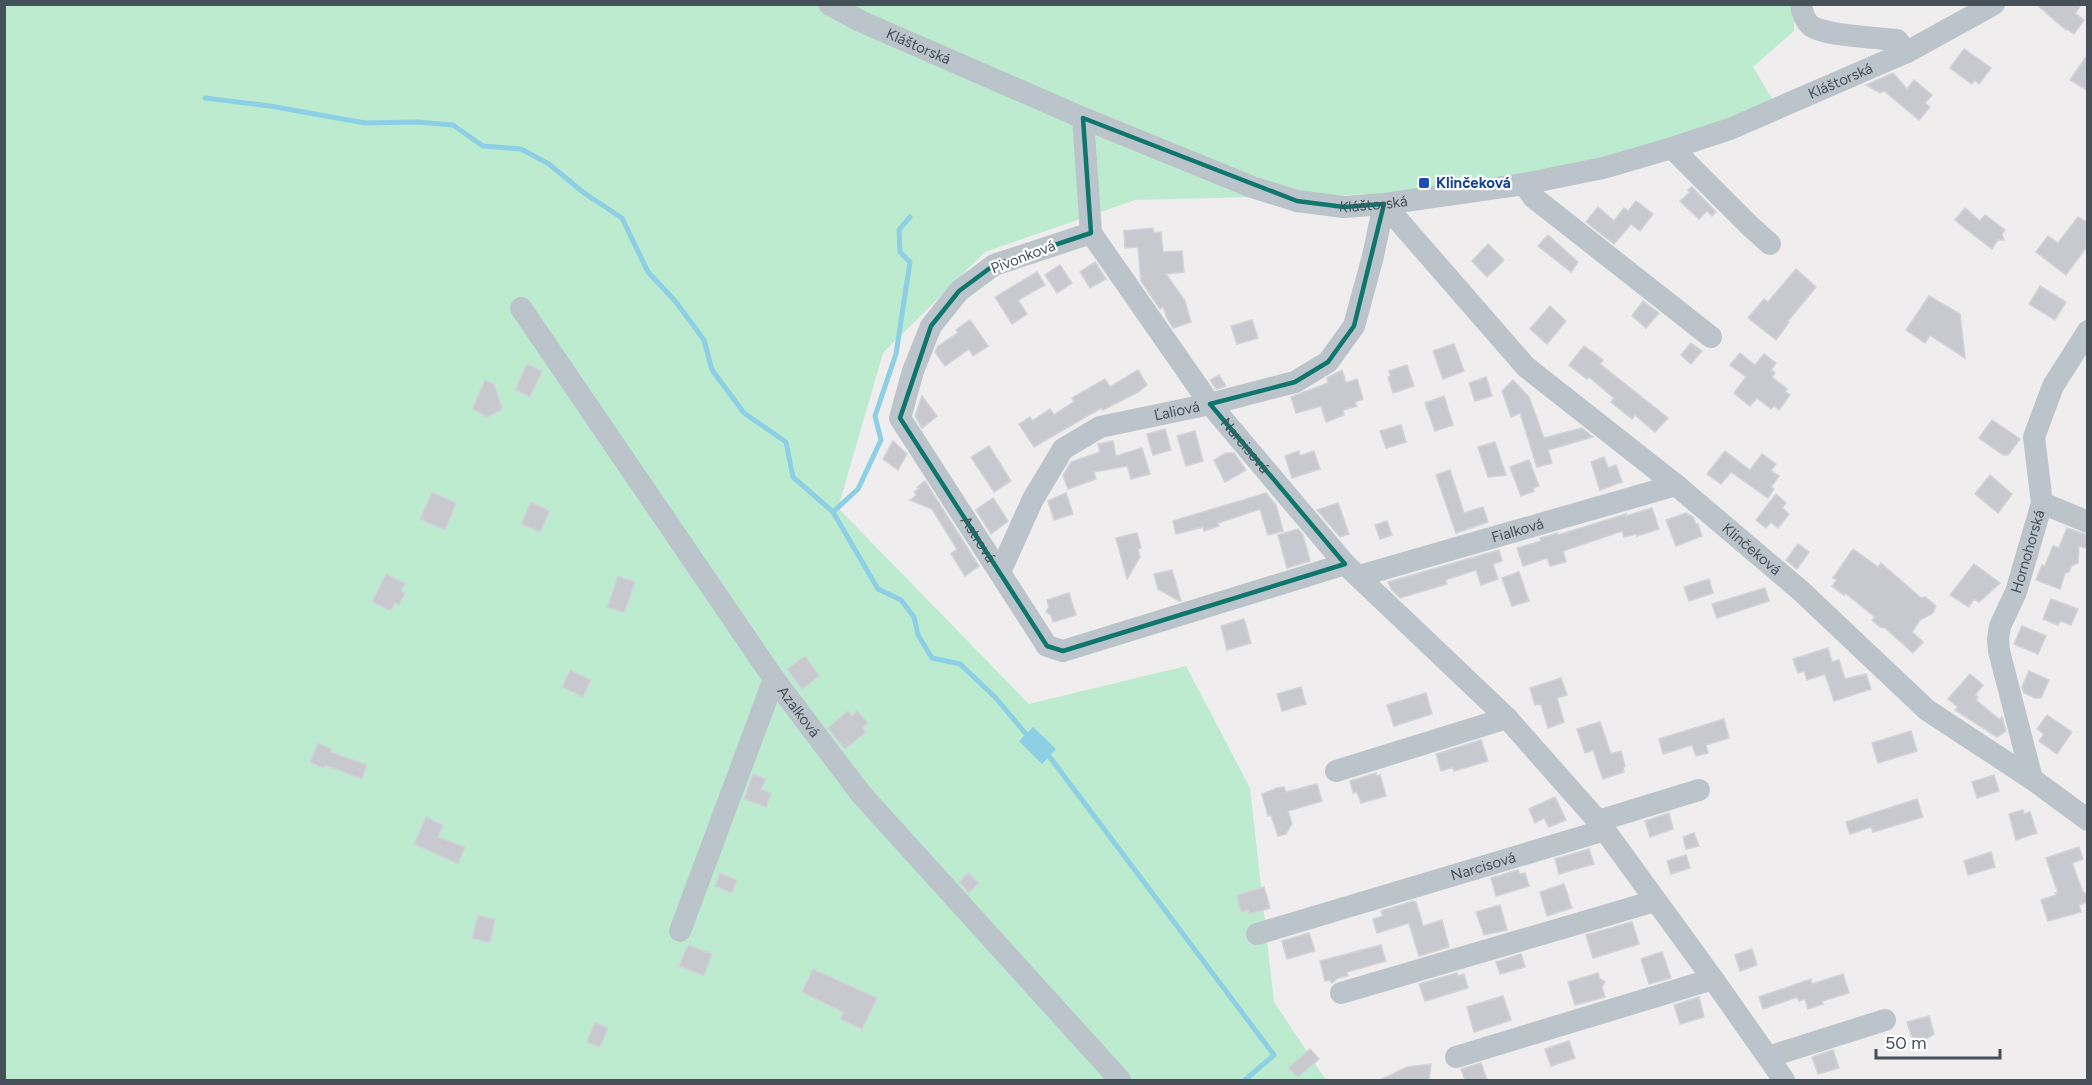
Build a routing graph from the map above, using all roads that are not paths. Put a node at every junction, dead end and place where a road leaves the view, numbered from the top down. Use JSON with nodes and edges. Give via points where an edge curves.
{"nodes":[{"id":1,"x":829,"y":4,"type":"edge"},
{"id":2,"x":1801,"y":4,"type":"edge"},
{"id":3,"x":1994,"y":4,"type":"edge"},
{"id":4,"x":1907,"y":52,"type":"junction"},
{"id":5,"x":1083,"y":118,"type":"junction"},
{"id":6,"x":1672,"y":148,"type":"junction"},
{"id":7,"x":1524,"y":184,"type":"junction"},
{"id":8,"x":1384,"y":204,"type":"junction"},
{"id":9,"x":1091,"y":233,"type":"junction"},
{"id":10,"x":1770,"y":244,"type":"dead end"},
{"id":11,"x":521,"y":308,"type":"dead end"},
{"id":12,"x":2088,"y":331,"type":"edge"},
{"id":13,"x":1711,"y":337,"type":"dead end"},
{"id":14,"x":1210,"y":404,"type":"junction"},
{"id":15,"x":900,"y":418,"type":"joint"},
{"id":16,"x":1676,"y":484,"type":"junction"},
{"id":17,"x":2042,"y":503,"type":"junction"},
{"id":18,"x":2088,"y":522,"type":"edge"},
{"id":19,"x":1352,"y":570,"type":"junction"},
{"id":20,"x":1000,"y":572,"type":"junction"},
{"id":21,"x":1063,"y":651,"type":"joint"},
{"id":22,"x":774,"y":679,"type":"junction"},
{"id":23,"x":1507,"y":718,"type":"junction"},
{"id":24,"x":1336,"y":771,"type":"dead end"},
{"id":25,"x":2032,"y":779,"type":"junction"},
{"id":26,"x":1699,"y":790,"type":"dead end"},
{"id":27,"x":2088,"y":820,"type":"edge"},
{"id":28,"x":1602,"y":826,"type":"junction"},
{"id":29,"x":1655,"y":902,"type":"junction"},
{"id":30,"x":680,"y":931,"type":"dead end"},
{"id":31,"x":1257,"y":934,"type":"dead end"},
{"id":32,"x":1713,"y":979,"type":"junction"},
{"id":33,"x":1341,"y":993,"type":"dead end"},
{"id":34,"x":1885,"y":1020,"type":"dead end"},
{"id":35,"x":1768,"y":1057,"type":"junction"},
{"id":36,"x":1456,"y":1058,"type":"dead end"},
{"id":37,"x":1120,"y":1080,"type":"edge"},
{"id":38,"x":1784,"y":1080,"type":"edge"}],
"edges":[{"from":1,"to":5,"type":"street","name":"Kláštorská"},
{"from":2,"to":4,"type":"street","via":[[1803,16],[1812,26],[1832,33],[1897,40]]},
{"from":3,"to":4,"type":"street","name":"Kláštorská"},
{"from":4,"to":6,"type":"street","name":"Kláštorská","via":[[1730,129]]},
{"from":5,"to":8,"type":"street","name":"Kláštorská","via":[[1235,181],[1297,201],[1344,207]]},
{"from":5,"to":9,"type":"street"},
{"from":6,"to":7,"type":"street","name":"Kláštorská","via":[[1603,168]]},
{"from":6,"to":10,"type":"street"},
{"from":7,"to":8,"type":"street","name":"Kláštorská"},
{"from":7,"to":13,"type":"street","via":[[1533,197]]},
{"from":8,"to":14,"type":"street","name":"Ľaliová","via":[[1354,326],[1328,362],[1295,382]]},
{"from":8,"to":16,"type":"street","name":"Klinčeková","via":[[1526,367]]},
{"from":9,"to":14,"type":"street","name":"Narcisová"},
{"from":9,"to":15,"type":"street","name":"Pivonková","via":[[994,265],[959,291],[931,326]]},
{"from":11,"to":22,"type":"street","name":"Azalková"},
{"from":12,"to":17,"type":"street","name":"Hornohorská","via":[[2053,386],[2034,437]]},
{"from":14,"to":19,"type":"street","name":"Narcisová"},
{"from":14,"to":20,"type":"street","name":"Ľaliová","via":[[1100,427],[1063,449],[1033,499]]},
{"from":15,"to":20,"type":"street","name":"Astrová"},
{"from":16,"to":19,"type":"street","name":"Fialková"},
{"from":16,"to":25,"type":"street","name":"Klinčeková","via":[[1800,590],[1927,710]]},
{"from":17,"to":18,"type":"street"},
{"from":17,"to":25,"type":"street","name":"Hornohorská","via":[[1998,639]]},
{"from":19,"to":21,"type":"street","name":"Fialková"},
{"from":19,"to":23,"type":"street","name":"Narcisová"},
{"from":20,"to":21,"type":"street","name":"Astrová","via":[[1047,646]]},
{"from":22,"to":30,"type":"street"},
{"from":22,"to":37,"type":"street","name":"Azalková","via":[[861,794]]},
{"from":23,"to":24,"type":"street"},
{"from":23,"to":28,"type":"street","name":"Narcisová"},
{"from":25,"to":27,"type":"street","name":"Klinčeková"},
{"from":26,"to":28,"type":"street","name":"Narcisová"},
{"from":28,"to":29,"type":"street","name":"Narcisová"},
{"from":28,"to":31,"type":"street","name":"Narcisová"},
{"from":29,"to":32,"type":"street","name":"Narcisová"},
{"from":29,"to":33,"type":"street"},
{"from":32,"to":35,"type":"street","name":"Narcisová"},
{"from":32,"to":36,"type":"street"},
{"from":34,"to":35,"type":"street"},
{"from":35,"to":38,"type":"street","name":"Narcisová"}]}
